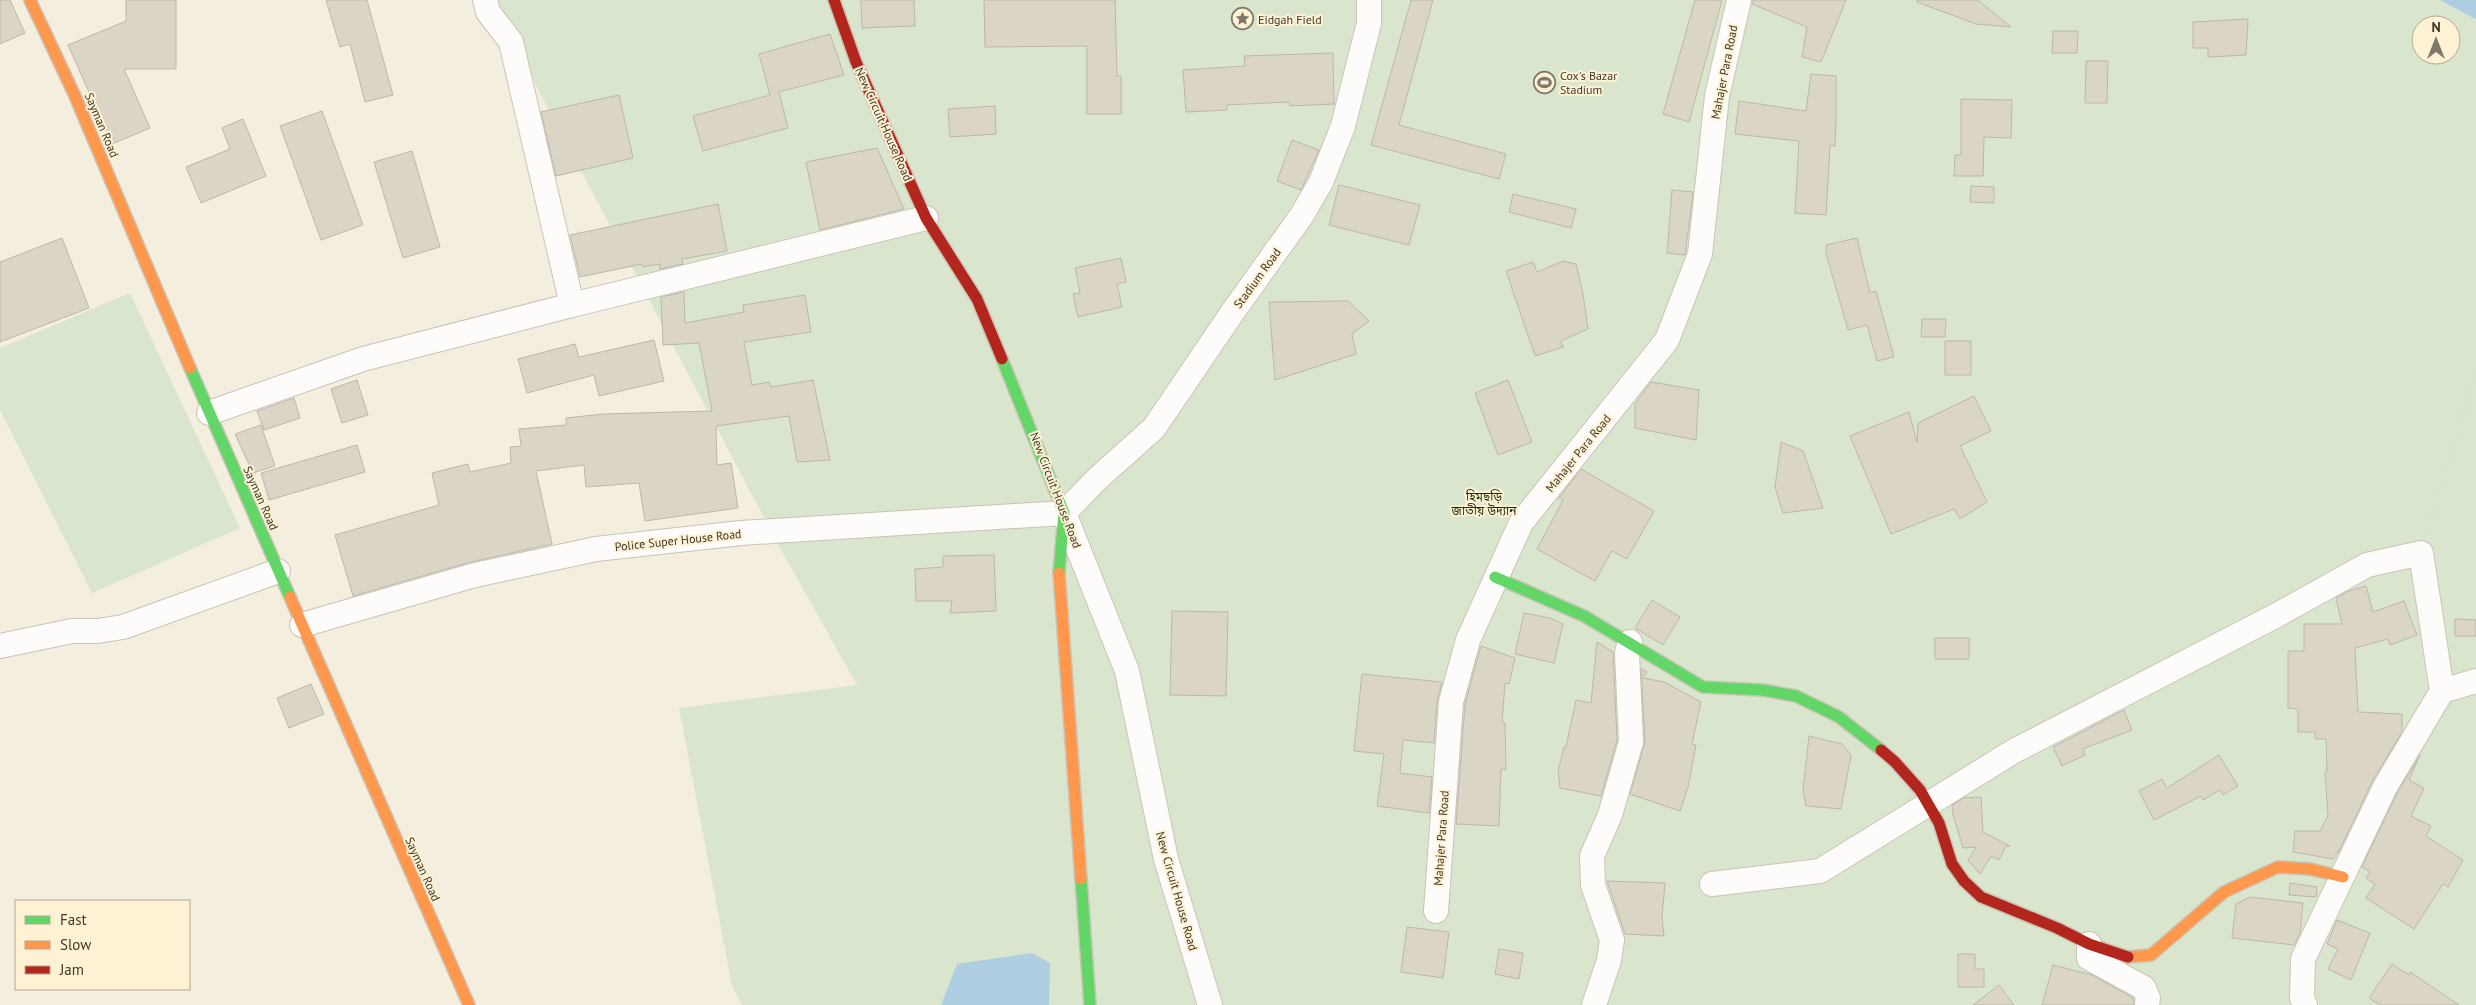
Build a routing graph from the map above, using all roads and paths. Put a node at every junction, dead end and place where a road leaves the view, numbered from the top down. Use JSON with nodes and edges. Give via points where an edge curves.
{"nodes":[{"id":1,"x":30,"y":0,"type":"edge"},
{"id":2,"x":485,"y":0,"type":"edge"},
{"id":3,"x":834,"y":0,"type":"edge"},
{"id":4,"x":1369,"y":0,"type":"edge"},
{"id":5,"x":1739,"y":0,"type":"edge"},
{"id":6,"x":926,"y":218,"type":"junction"},
{"id":7,"x":572,"y":306,"type":"junction"},
{"id":8,"x":2476,"y":371,"type":"edge"},
{"id":9,"x":209,"y":413,"type":"junction"},
{"id":10,"x":1064,"y":514,"type":"junction"},
{"id":11,"x":2421,"y":553,"type":"junction"},
{"id":12,"x":278,"y":571,"type":"junction"},
{"id":13,"x":1495,"y":577,"type":"junction"},
{"id":14,"x":302,"y":625,"type":"junction"},
{"id":15,"x":1630,"y":642,"type":"junction"},
{"id":16,"x":0,"y":646,"type":"edge"},
{"id":17,"x":2476,"y":681,"type":"edge"},
{"id":18,"x":2442,"y":691,"type":"junction"},
{"id":19,"x":1929,"y":803,"type":"junction"},
{"id":20,"x":2343,"y":877,"type":"junction"},
{"id":21,"x":1712,"y":884,"type":"dead end"},
{"id":22,"x":1436,"y":911,"type":"dead end"},
{"id":23,"x":2089,"y":944,"type":"junction"},
{"id":24,"x":469,"y":1005,"type":"edge"},
{"id":25,"x":1090,"y":1005,"type":"edge"},
{"id":26,"x":1210,"y":1005,"type":"edge"},
{"id":27,"x":1594,"y":1005,"type":"edge"},
{"id":28,"x":2146,"y":1005,"type":"edge"},
{"id":29,"x":2305,"y":1005,"type":"edge"}],
"edges":[{"from":1,"to":9,"type":"street","name":"Sayman Road","via":[[75,96]]},
{"from":2,"to":7,"type":"street","via":[[488,12],[511,42]]},
{"from":3,"to":6,"type":"street","name":"New Circuit House Road","via":[[856,62]]},
{"from":4,"to":10,"type":"street","name":"Stadium Road","via":[[1370,23],[1343,126],[1321,182],[1302,215],[1154,428],[1097,479]]},
{"from":5,"to":13,"type":"street","name":"Mahajer Para Road","via":[[1717,96],[1700,254],[1667,340],[1521,523]]},
{"from":6,"to":7,"type":"street"},
{"from":6,"to":10,"type":"street","name":"New Circuit House Road","via":[[977,299]]},
{"from":7,"to":9,"type":"street","via":[[363,359]]},
{"from":8,"to":11,"type":"path"},
{"from":9,"to":12,"type":"street","name":"Sayman Road"},
{"from":10,"to":14,"type":"street","name":"Police Super House Road","via":[[741,533],[596,549],[475,575]]},
{"from":10,"to":25,"type":"street","via":[[1059,577]]},
{"from":10,"to":26,"type":"street","name":"New Circuit House Road","via":[[1126,671],[1166,859]]},
{"from":11,"to":18,"type":"street"},
{"from":11,"to":19,"type":"street","via":[[2367,565],[2014,751]]},
{"from":12,"to":14,"type":"street","name":"Sayman Road"},
{"from":12,"to":16,"type":"street","via":[[123,627],[72,631]]},
{"from":13,"to":15,"type":"street","via":[[1584,616]]},
{"from":13,"to":22,"type":"street","name":"Mahajer Para Road","via":[[1468,640],[1451,702]]},
{"from":14,"to":24,"type":"street","name":"Sayman Road"},
{"from":15,"to":19,"type":"street","via":[[1704,687],[1762,690],[1796,696],[1839,717],[1895,762]]},
{"from":15,"to":27,"type":"street","via":[[1627,653],[1631,742],[1610,815],[1592,856],[1593,885],[1612,940]]},
{"from":17,"to":18,"type":"street"},
{"from":18,"to":20,"type":"street","via":[[2386,787]]},
{"from":19,"to":21,"type":"street","via":[[1820,871]]},
{"from":19,"to":23,"type":"street","via":[[1952,864],[1964,881],[1981,896]]},
{"from":20,"to":23,"type":"street","via":[[2310,869],[2278,867],[2224,892],[2151,955],[2132,958]]},
{"from":20,"to":29,"type":"street","via":[[2303,959],[2302,998]]},
{"from":23,"to":28,"type":"street","via":[[2089,958],[2144,988],[2148,998]]}]}
